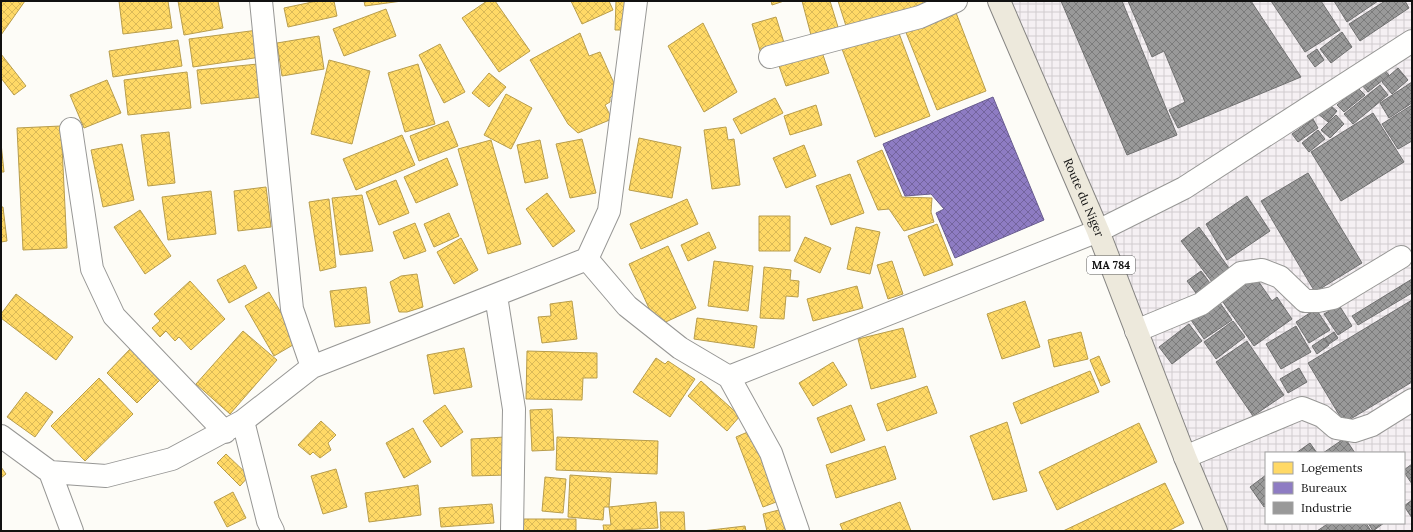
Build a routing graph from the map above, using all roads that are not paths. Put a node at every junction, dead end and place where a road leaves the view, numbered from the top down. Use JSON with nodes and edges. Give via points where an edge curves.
{"nodes":[{"id":1,"x":261,"y":1,"type":"edge"},
{"id":2,"x":636,"y":1,"type":"edge"},
{"id":3,"x":956,"y":1,"type":"edge"},
{"id":4,"x":999,"y":1,"type":"edge"},
{"id":5,"x":1412,"y":41,"type":"edge"},
{"id":6,"x":770,"y":58,"type":"dead end"},
{"id":7,"x":71,"y":129,"type":"dead end"},
{"id":8,"x":1098,"y":231,"type":"junction"},
{"id":9,"x":1401,"y":257,"type":"dead end"},
{"id":10,"x":587,"y":259,"type":"junction"},
{"id":11,"x":496,"y":296,"type":"junction"},
{"id":12,"x":1136,"y":332,"type":"junction"},
{"id":13,"x":312,"y":367,"type":"junction"},
{"id":14,"x":729,"y":377,"type":"junction"},
{"id":15,"x":1412,"y":400,"type":"edge"},
{"id":16,"x":234,"y":426,"type":"junction"},
{"id":17,"x":1,"y":436,"type":"edge"},
{"id":18,"x":1185,"y":457,"type":"junction"},
{"id":19,"x":50,"y":472,"type":"junction"},
{"id":20,"x":72,"y":531,"type":"edge"},
{"id":21,"x":273,"y":531,"type":"edge"},
{"id":22,"x":512,"y":531,"type":"edge"},
{"id":23,"x":798,"y":531,"type":"edge"},
{"id":24,"x":1216,"y":531,"type":"edge"}],
"edges":[{"from":1,"to":13,"type":"street","via":[[292,309]]},
{"from":2,"to":10,"type":"street","via":[[609,211]]},
{"from":3,"to":6,"type":"street","via":[[920,17]]},
{"from":4,"to":8,"type":"main road","name":"Route du Niger","number":"MA 784"},
{"from":5,"to":8,"type":"street","via":[[1184,188]]},
{"from":7,"to":16,"type":"street","via":[[92,268],[114,316]]},
{"from":8,"to":12,"type":"main road","name":"Route du Niger","number":"MA 784"},
{"from":8,"to":14,"type":"street"},
{"from":9,"to":12,"type":"street","via":[[1333,298],[1318,301],[1305,301],[1280,277],[1262,270],[1241,272],[1201,304]]},
{"from":10,"to":11,"type":"street"},
{"from":10,"to":14,"type":"street","via":[[627,306],[680,348]]},
{"from":11,"to":13,"type":"street"},
{"from":11,"to":22,"type":"street","via":[[514,409]]},
{"from":12,"to":18,"type":"main road","name":"Route du Niger","number":"MA 784"},
{"from":13,"to":16,"type":"street"},
{"from":14,"to":23,"type":"street","via":[[771,453]]},
{"from":15,"to":18,"type":"street","via":[[1372,425],[1354,431],[1336,428],[1322,416],[1302,408]]},
{"from":16,"to":19,"type":"street","via":[[172,459],[106,476]]},
{"from":16,"to":21,"type":"street"},
{"from":17,"to":19,"type":"street"},
{"from":18,"to":24,"type":"main road","name":"Route du Niger","number":"MA 784"},
{"from":19,"to":20,"type":"street"}]}
